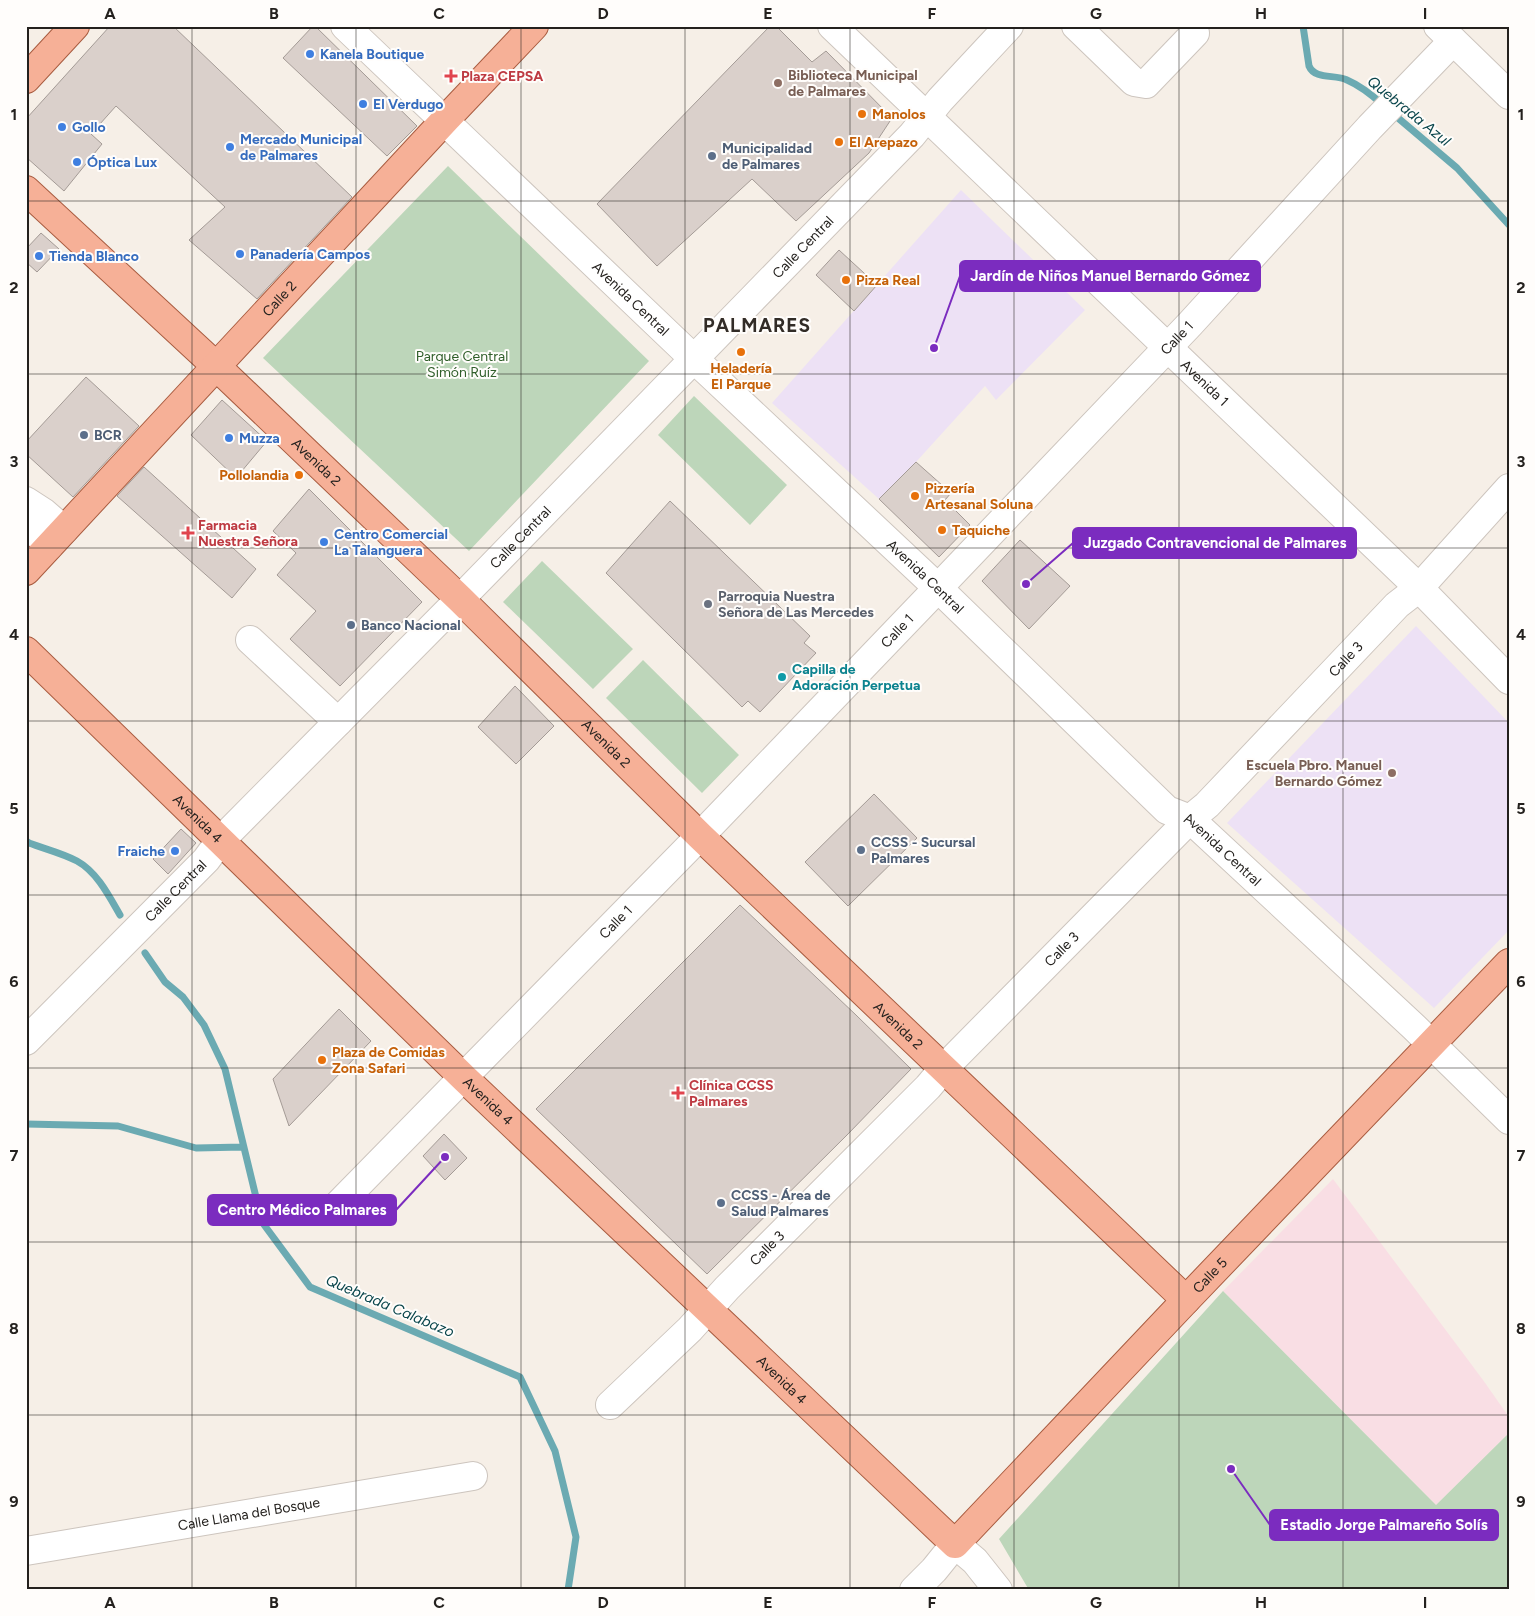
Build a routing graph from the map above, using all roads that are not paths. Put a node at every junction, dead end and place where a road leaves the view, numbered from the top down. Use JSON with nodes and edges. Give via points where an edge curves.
{"nodes":[{"id":1,"x":76,"y":26,"type":"edge"},
{"id":2,"x":346,"y":26,"type":"edge"},
{"id":3,"x":534,"y":26,"type":"edge"},
{"id":4,"x":832,"y":26,"type":"edge"},
{"id":5,"x":1009,"y":26,"type":"edge"},
{"id":6,"x":1076,"y":26,"type":"edge"},
{"id":7,"x":1195,"y":33,"type":"dead end"},
{"id":8,"x":1446,"y":34,"type":"edge"},
{"id":9,"x":26,"y":79,"type":"edge"},
{"id":10,"x":1509,"y":95,"type":"edge"},
{"id":11,"x":927,"y":118,"type":"junction"},
{"id":12,"x":445,"y":120,"type":"junction"},
{"id":13,"x":26,"y":190,"type":"edge"},
{"id":14,"x":1167,"y":347,"type":"junction"},
{"id":15,"x":693,"y":358,"type":"junction"},
{"id":16,"x":217,"y":367,"type":"junction"},
{"id":17,"x":1509,"y":488,"type":"edge"},
{"id":18,"x":26,"y":501,"type":"edge"},
{"id":19,"x":26,"y":522,"type":"edge"},
{"id":20,"x":56,"y":538,"type":"junction"},
{"id":21,"x":26,"y":571,"type":"edge"},
{"id":22,"x":938,"y":588,"type":"junction"},
{"id":23,"x":1418,"y":588,"type":"junction"},
{"id":24,"x":460,"y":599,"type":"junction"},
{"id":25,"x":250,"y":640,"type":"dead end"},
{"id":26,"x":26,"y":652,"type":"edge"},
{"id":27,"x":1509,"y":680,"type":"edge"},
{"id":28,"x":338,"y":722,"type":"junction"},
{"id":29,"x":1190,"y":819,"type":"junction"},
{"id":30,"x":700,"y":836,"type":"junction"},
{"id":31,"x":220,"y":841,"type":"junction"},
{"id":32,"x":1509,"y":963,"type":"edge"},
{"id":33,"x":26,"y":1041,"type":"edge"},
{"id":34,"x":1432,"y":1044,"type":"junction"},
{"id":35,"x":944,"y":1068,"type":"junction"},
{"id":36,"x":464,"y":1078,"type":"junction"},
{"id":37,"x":1509,"y":1120,"type":"edge"},
{"id":38,"x":332,"y":1211,"type":"dead end"},
{"id":39,"x":1186,"y":1300,"type":"junction"},
{"id":40,"x":708,"y":1310,"type":"junction"},
{"id":41,"x":610,"y":1405,"type":"dead end"},
{"id":42,"x":473,"y":1476,"type":"dead end"},
{"id":43,"x":955,"y":1544,"type":"junction"},
{"id":44,"x":26,"y":1551,"type":"edge"},
{"id":45,"x":914,"y":1590,"type":"edge"},
{"id":46,"x":998,"y":1590,"type":"edge"}],
"edges":[{"from":1,"to":9,"type":"main road"},
{"from":2,"to":12,"type":"street","name":"Avenida Central"},
{"from":3,"to":12,"type":"main road","name":"Calle 2"},
{"from":4,"to":11,"type":"street","name":"Avenida 1"},
{"from":5,"to":11,"type":"street","name":"Calle Central"},
{"from":6,"to":7,"type":"street","via":[[1134,82],[1141,84],[1146,84]]},
{"from":8,"to":10,"type":"street"},
{"from":8,"to":14,"type":"street","name":"Calle 1","via":[[1404,92]]},
{"from":11,"to":14,"type":"street","name":"Avenida 1"},
{"from":11,"to":15,"type":"street","name":"Calle Central"},
{"from":12,"to":15,"type":"street","name":"Avenida Central"},
{"from":12,"to":16,"type":"main road","name":"Calle 2"},
{"from":13,"to":16,"type":"main road","name":"Avenida 2"},
{"from":14,"to":22,"type":"street","name":"Calle 1"},
{"from":14,"to":23,"type":"street","name":"Avenida 1"},
{"from":15,"to":22,"type":"street","name":"Avenida Central"},
{"from":15,"to":24,"type":"street","name":"Calle Central"},
{"from":16,"to":20,"type":"main road","name":"Calle 2"},
{"from":16,"to":24,"type":"main road","name":"Avenida 2"},
{"from":17,"to":23,"type":"street","name":"Calle 3"},
{"from":18,"to":20,"type":"street","via":[[43,512]]},
{"from":19,"to":20,"type":"street"},
{"from":20,"to":21,"type":"main road","name":"Calle 2"},
{"from":22,"to":29,"type":"street","name":"Avenida Central","via":[[1167,810]]},
{"from":22,"to":30,"type":"street","name":"Calle 1"},
{"from":23,"to":27,"type":"street","name":"Avenida 1"},
{"from":23,"to":29,"type":"street","name":"Calle 3","via":[[1397,605]]},
{"from":24,"to":28,"type":"street","name":"Calle Central"},
{"from":24,"to":30,"type":"main road","name":"Avenida 2"},
{"from":25,"to":28,"type":"street"},
{"from":26,"to":31,"type":"main road","name":"Avenida 4"},
{"from":28,"to":31,"type":"street","name":"Calle Central"},
{"from":29,"to":34,"type":"street","name":"Avenida Central"},
{"from":29,"to":35,"type":"street","name":"Calle 3"},
{"from":30,"to":35,"type":"main road","name":"Avenida 2"},
{"from":30,"to":36,"type":"street","name":"Calle 1"},
{"from":31,"to":33,"type":"street","name":"Calle Central","via":[[206,860]]},
{"from":31,"to":36,"type":"main road","name":"Avenida 4"},
{"from":32,"to":34,"type":"main road","name":"Calle 5"},
{"from":34,"to":37,"type":"street","name":"Avenida Central"},
{"from":34,"to":39,"type":"main road","name":"Calle 5"},
{"from":35,"to":39,"type":"main road","name":"Avenida 2"},
{"from":35,"to":40,"type":"street","name":"Calle 3"},
{"from":36,"to":38,"type":"street","name":"Calle 1"},
{"from":36,"to":40,"type":"main road","name":"Avenida 4"},
{"from":39,"to":43,"type":"main road","name":"Calle 5"},
{"from":40,"to":41,"type":"street","name":"Calle 3"},
{"from":40,"to":43,"type":"main road","name":"Avenida 4"},
{"from":42,"to":44,"type":"street","name":"Calle Llama del Bosque"},
{"from":43,"to":45,"type":"street","name":"Calle 5"},
{"from":43,"to":46,"type":"street","via":[[975,1561]]}]}
